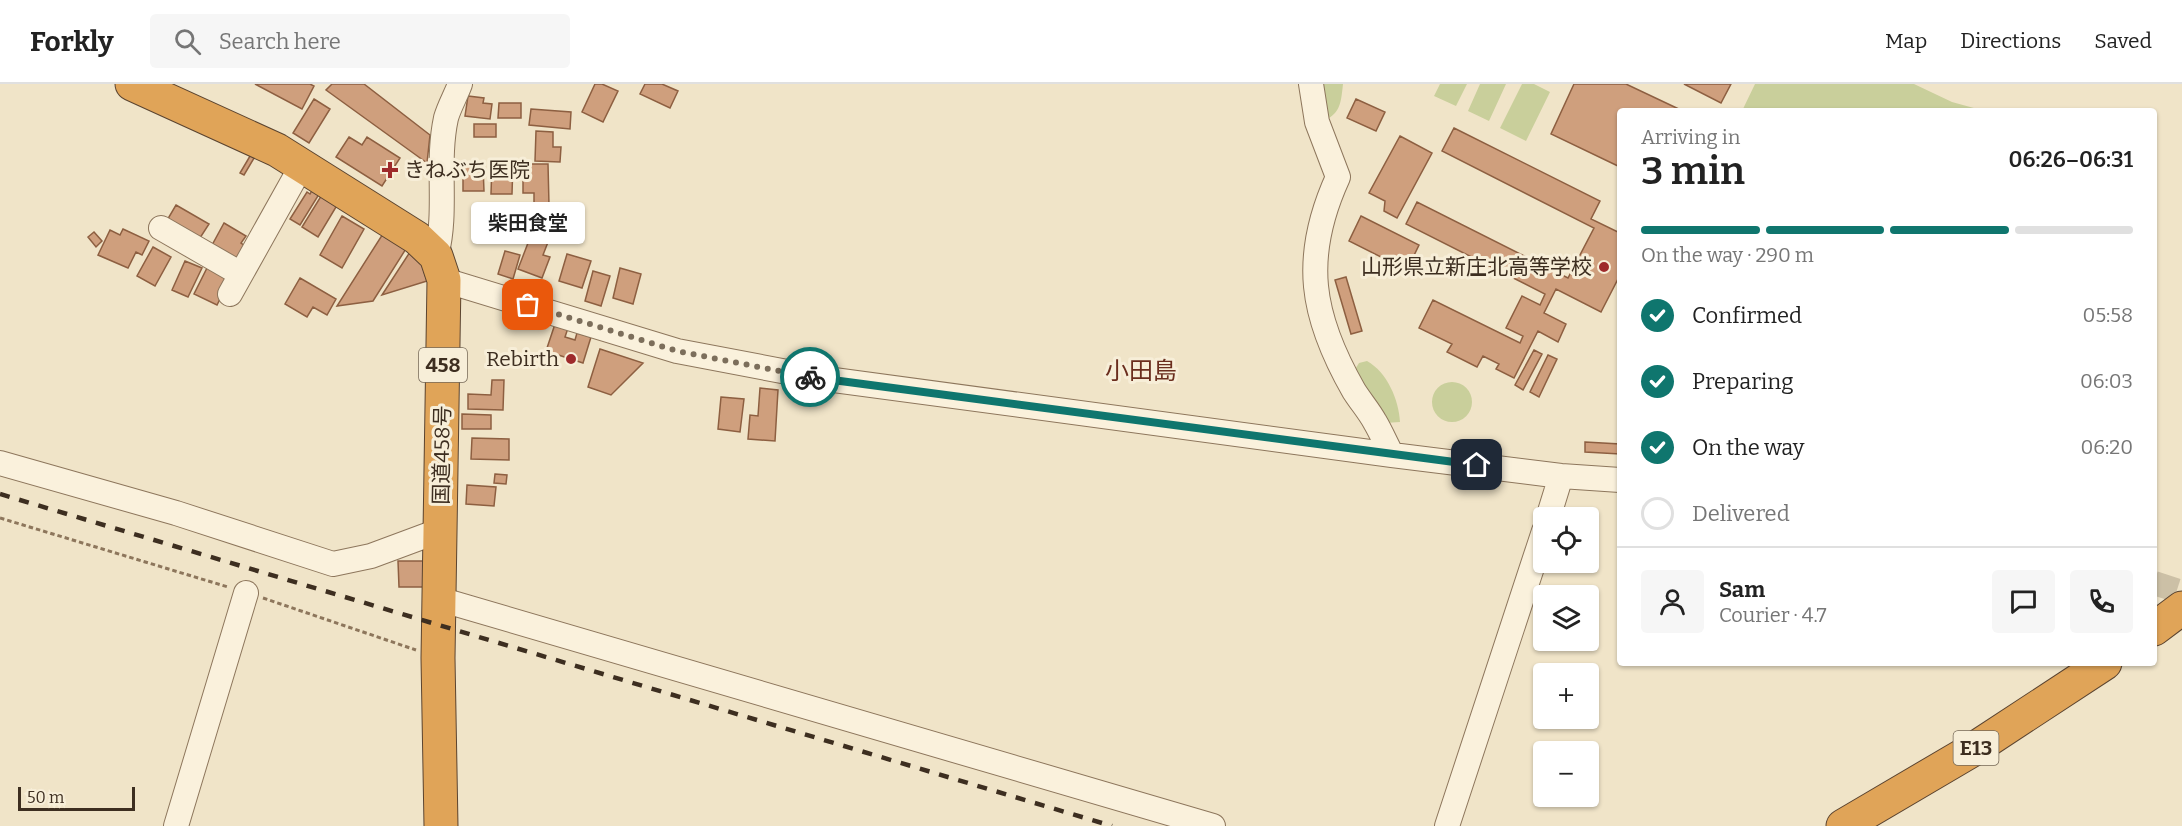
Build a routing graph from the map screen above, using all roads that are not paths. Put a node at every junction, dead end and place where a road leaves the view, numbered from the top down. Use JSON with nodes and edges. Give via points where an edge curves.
{"nodes":[{"id":1,"x":132,"y":84,"type":"edge"},
{"id":2,"x":460,"y":84,"type":"edge"},
{"id":3,"x":1311,"y":84,"type":"edge"},
{"id":4,"x":302,"y":165,"type":"junction"},
{"id":5,"x":161,"y":228,"type":"dead end"},
{"id":6,"x":440,"y":268,"type":"junction"},
{"id":7,"x":1392,"y":455,"type":"junction"},
{"id":8,"x":0,"y":463,"type":"edge"},
{"id":9,"x":1561,"y":476,"type":"junction"},
{"id":10,"x":1617,"y":480,"type":"edge"},
{"id":11,"x":1551,"y":507,"type":"edge"},
{"id":12,"x":441,"y":531,"type":"junction"},
{"id":13,"x":1533,"y":564,"type":"edge"},
{"id":14,"x":246,"y":593,"type":"road end"},
{"id":15,"x":439,"y":599,"type":"junction"},
{"id":16,"x":2182,"y":608,"type":"edge"},
{"id":17,"x":2157,"y":626,"type":"edge"},
{"id":18,"x":2100,"y":666,"type":"edge"},
{"id":19,"x":176,"y":826,"type":"edge"},
{"id":20,"x":441,"y":826,"type":"edge"},
{"id":21,"x":1213,"y":826,"type":"edge"},
{"id":22,"x":1447,"y":826,"type":"edge"},
{"id":23,"x":1843,"y":826,"type":"edge"}],
"edges":[{"from":1,"to":4,"type":"highway"},
{"from":2,"to":6,"type":"street","via":[[446,118]]},
{"from":3,"to":7,"type":"street","via":[[1317,123],[1338,177],[1318,234],[1318,308],[1334,352]]},
{"from":4,"to":5,"type":"street","via":[[236,284]]},
{"from":4,"to":6,"type":"highway","via":[[417,238]]},
{"from":6,"to":7,"type":"street","via":[[677,351],[808,376]]},
{"from":6,"to":12,"type":"highway","name":"国道458号","number":"458"},
{"from":7,"to":9,"type":"street"},
{"from":8,"to":12,"type":"street","via":[[176,513],[333,564],[371,556]]},
{"from":9,"to":10,"type":"street"},
{"from":9,"to":11,"type":"street"},
{"from":12,"to":15,"type":"highway","name":"国道458号","number":"458"},
{"from":13,"to":22,"type":"street"},
{"from":14,"to":19,"type":"street"},
{"from":15,"to":20,"type":"highway","name":"国道458号","number":"458"},
{"from":15,"to":21,"type":"street"},
{"from":16,"to":17,"type":"highway"},
{"from":18,"to":23,"type":"highway","number":"E13","via":[[1974,749]]}]}
